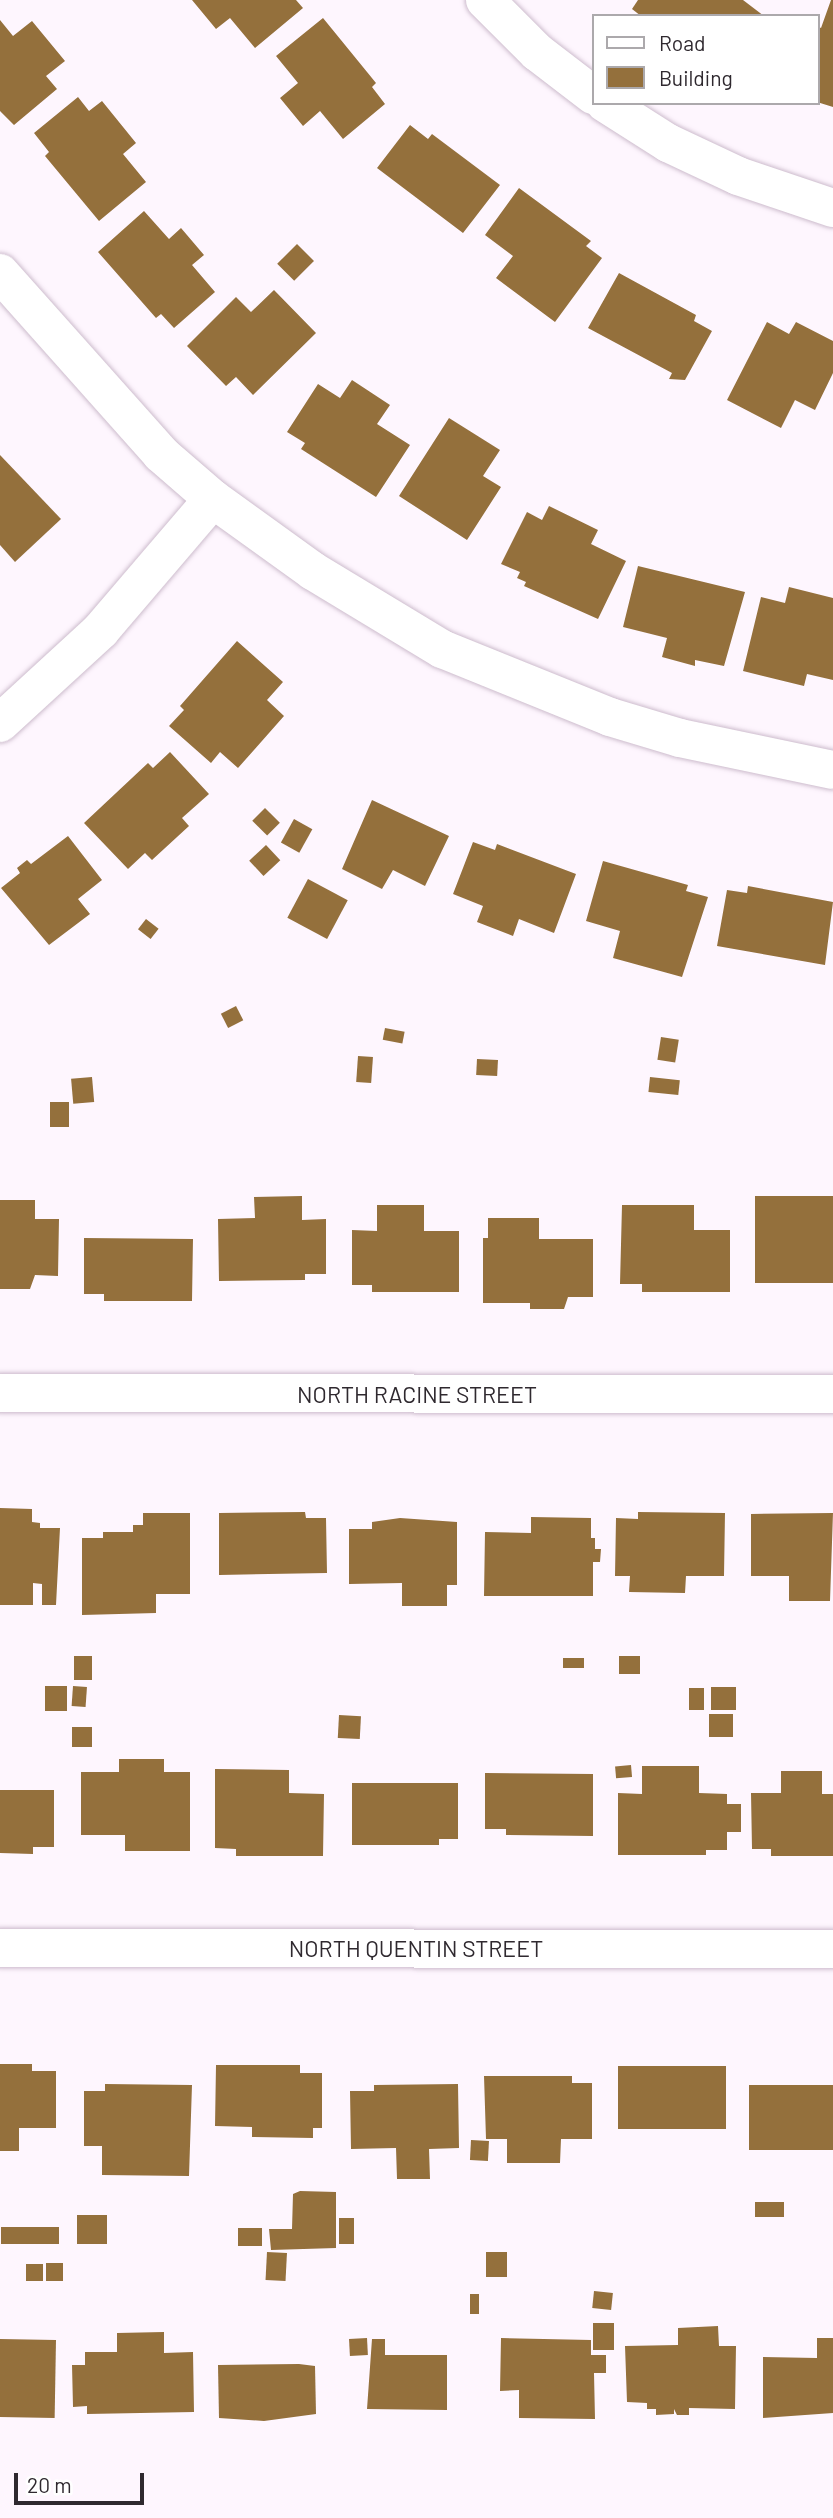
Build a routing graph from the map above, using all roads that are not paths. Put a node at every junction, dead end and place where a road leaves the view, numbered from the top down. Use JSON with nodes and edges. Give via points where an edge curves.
{"nodes":[{"id":1,"x":485,"y":0,"type":"edge"},
{"id":2,"x":592,"y":94,"type":"edge"},
{"id":3,"x":608,"y":105,"type":"edge"},
{"id":4,"x":833,"y":208,"type":"edge"},
{"id":5,"x":0,"y":273,"type":"edge"},
{"id":6,"x":213,"y":499,"type":"junction"},
{"id":7,"x":0,"y":723,"type":"edge"},
{"id":8,"x":833,"y":770,"type":"edge"},
{"id":9,"x":0,"y":1393,"type":"edge"},
{"id":10,"x":833,"y":1394,"type":"edge"},
{"id":11,"x":0,"y":1948,"type":"edge"},
{"id":12,"x":833,"y":1949,"type":"edge"}],
"edges":[{"from":1,"to":2,"type":"street","via":[[537,52]]},
{"from":3,"to":4,"type":"street","via":[[668,143],[738,176]]},
{"from":5,"to":6,"type":"street","via":[[161,454]]},
{"from":6,"to":7,"type":"street","via":[[101,630]]},
{"from":6,"to":8,"type":"street","via":[[313,571],[442,649],[534,689],[680,738]]},
{"from":9,"to":10,"type":"street","name":"NORTH RACINE STREET"},
{"from":11,"to":12,"type":"street","name":"NORTH QUENTIN STREET"}]}
